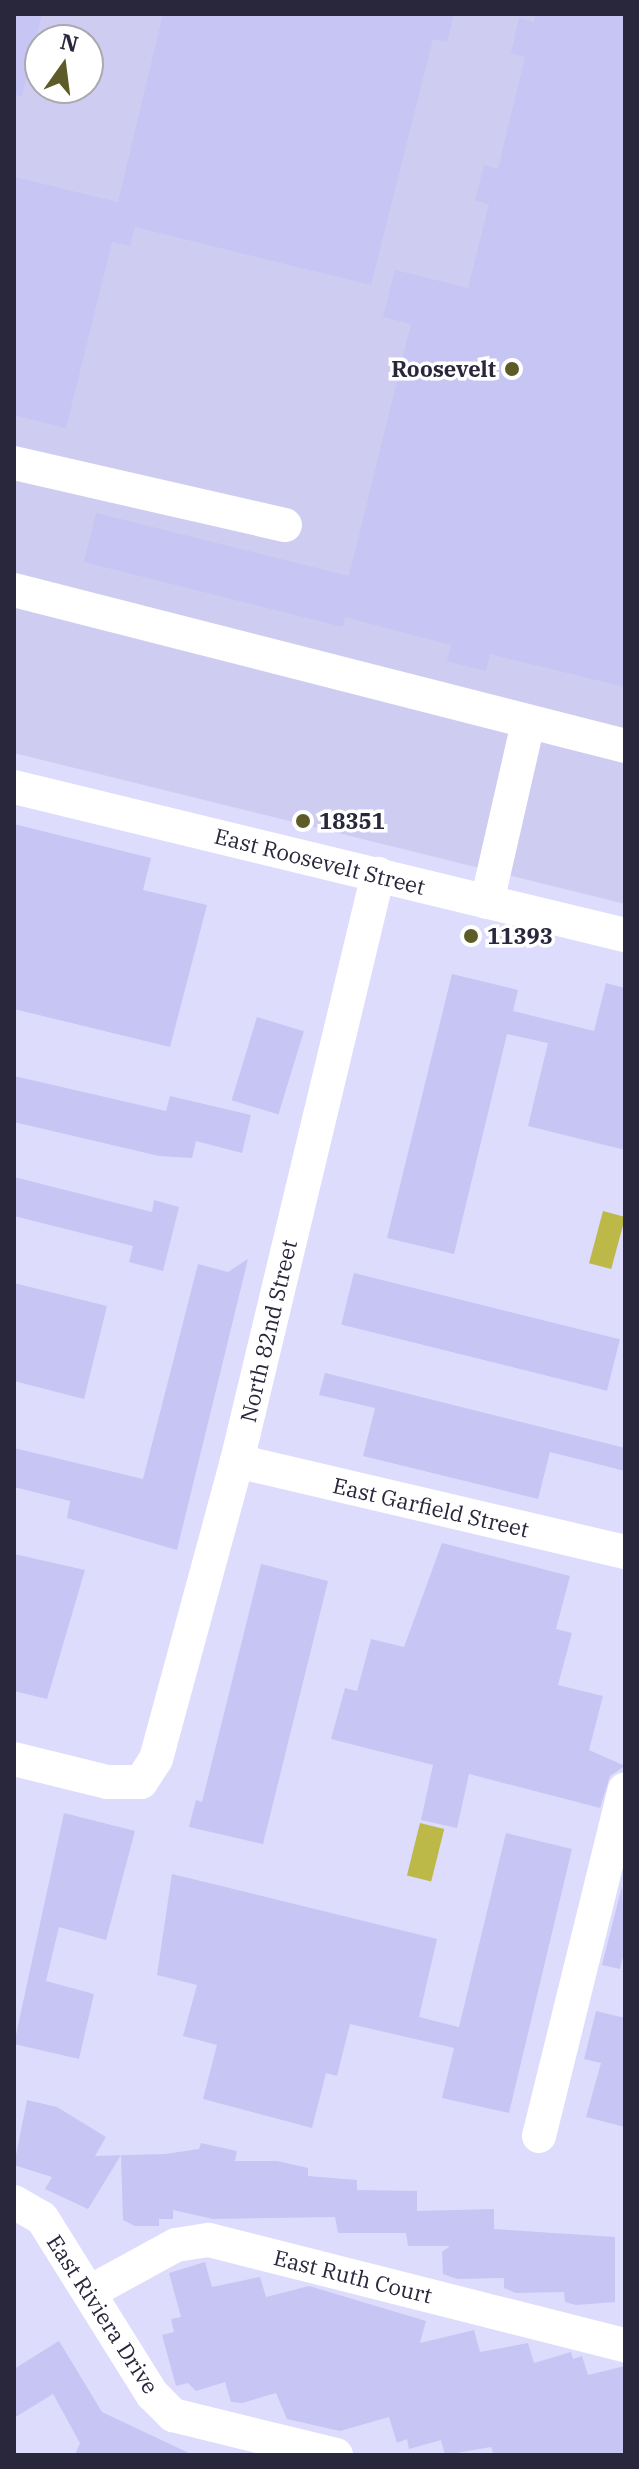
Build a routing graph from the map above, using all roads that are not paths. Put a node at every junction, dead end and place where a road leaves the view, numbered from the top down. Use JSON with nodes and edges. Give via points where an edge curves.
{"nodes":[{"id":1,"x":14,"y":461,"type":"edge"},
{"id":2,"x":285,"y":525,"type":"dead end"},
{"id":3,"x":14,"y":590,"type":"edge"},
{"id":4,"x":528,"y":723,"type":"junction"},
{"id":5,"x":625,"y":746,"type":"edge"},
{"id":6,"x":14,"y":787,"type":"edge"},
{"id":7,"x":378,"y":874,"type":"junction"},
{"id":8,"x":487,"y":902,"type":"junction"},
{"id":9,"x":625,"y":935,"type":"edge"},
{"id":10,"x":237,"y":1461,"type":"junction"},
{"id":11,"x":625,"y":1552,"type":"edge"},
{"id":12,"x":14,"y":1759,"type":"edge"},
{"id":13,"x":625,"y":1789,"type":"edge"},
{"id":14,"x":539,"y":2136,"type":"dead end"},
{"id":15,"x":14,"y":2202,"type":"edge"},
{"id":16,"x":90,"y":2292,"type":"junction"},
{"id":17,"x":625,"y":2345,"type":"edge"},
{"id":18,"x":336,"y":2455,"type":"edge"}],
"edges":[{"from":1,"to":2,"type":"street"},
{"from":3,"to":4,"type":"street"},
{"from":4,"to":5,"type":"street"},
{"from":4,"to":8,"type":"street"},
{"from":6,"to":7,"type":"street","name":"East Roosevelt Street"},
{"from":7,"to":8,"type":"street","name":"East Roosevelt Street"},
{"from":7,"to":10,"type":"street","name":"North 82nd Street"},
{"from":8,"to":9,"type":"street","name":"East Roosevelt Street"},
{"from":10,"to":11,"type":"street","name":"East Garfield Street"},
{"from":10,"to":12,"type":"street","name":"North 82nd Street","via":[[156,1759],[141,1782],[107,1782]]},
{"from":13,"to":14,"type":"street"},
{"from":15,"to":16,"type":"street","name":"East Riviera Drive","via":[[42,2218]]},
{"from":16,"to":17,"type":"street","name":"East Ruth Court","via":[[176,2245],[209,2240]]},
{"from":16,"to":18,"type":"street","name":"East Riviera Drive","via":[[152,2394],[173,2415]]}]}
